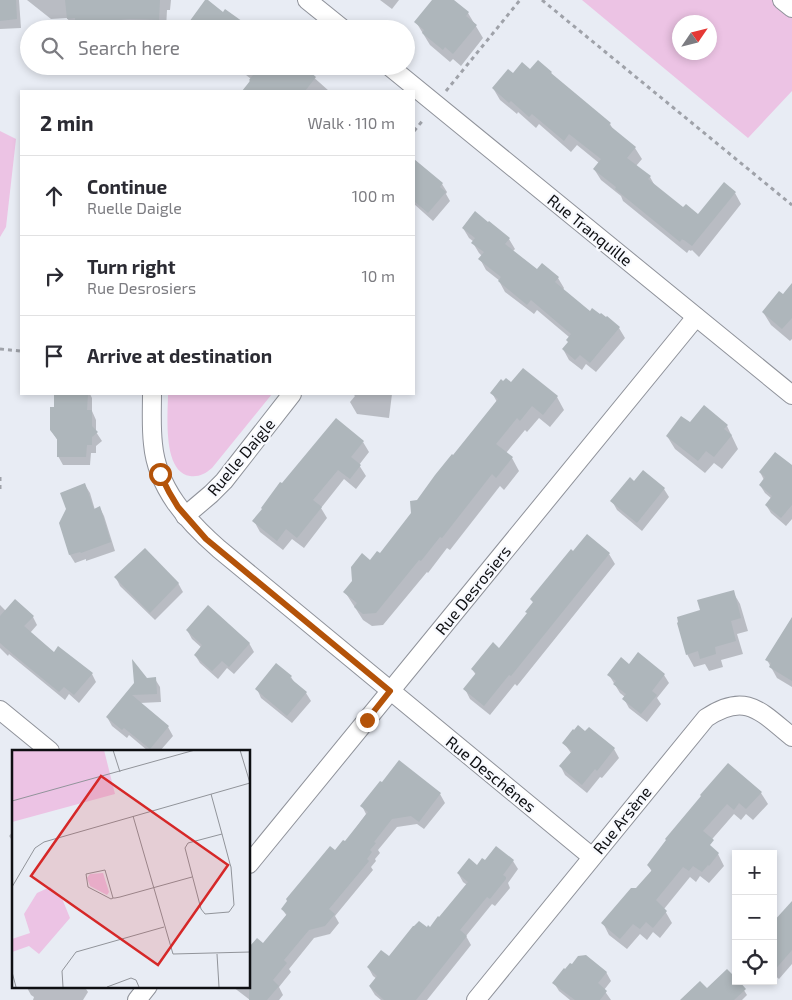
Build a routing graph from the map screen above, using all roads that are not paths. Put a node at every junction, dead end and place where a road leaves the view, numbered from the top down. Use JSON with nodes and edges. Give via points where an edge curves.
{"nodes":[{"id":1,"x":307,"y":0,"type":"edge"},
{"id":2,"x":782,"y":0,"type":"edge"},
{"id":3,"x":792,"y":8,"type":"edge"},
{"id":4,"x":332,"y":20,"type":"edge"},
{"id":5,"x":400,"y":75,"type":"edge"},
{"id":6,"x":696,"y":317,"type":"junction"},
{"id":7,"x":152,"y":395,"type":"edge"},
{"id":8,"x":291,"y":395,"type":"edge"},
{"id":9,"x":792,"y":395,"type":"edge"},
{"id":10,"x":185,"y":516,"type":"junction"},
{"id":11,"x":390,"y":691,"type":"junction"},
{"id":12,"x":0,"y":710,"type":"edge"},
{"id":13,"x":792,"y":737,"type":"edge"},
{"id":14,"x":49,"y":750,"type":"edge"},
{"id":15,"x":592,"y":857,"type":"junction"},
{"id":16,"x":250,"y":863,"type":"edge"},
{"id":17,"x":146,"y":988,"type":"edge"},
{"id":18,"x":137,"y":1000,"type":"edge"},
{"id":19,"x":476,"y":1000,"type":"edge"}],
"edges":[{"from":1,"to":4,"type":"street"},
{"from":2,"to":3,"type":"street"},
{"from":5,"to":6,"type":"street","name":"Rue Tranquille"},
{"from":6,"to":9,"type":"street","name":"Rue Tranquille"},
{"from":6,"to":11,"type":"street","name":"Rue Desrosiers"},
{"from":7,"to":10,"type":"street","via":[[157,465]]},
{"from":8,"to":10,"type":"street","name":"Ruelle Daigle","via":[[224,481]]},
{"from":10,"to":11,"type":"street","via":[[206,539]]},
{"from":11,"to":15,"type":"street","name":"Rue Deschênes"},
{"from":11,"to":16,"type":"street","name":"Rue Desrosiers"},
{"from":12,"to":14,"type":"street"},
{"from":13,"to":15,"type":"street","name":"Rue Arsène","via":[[767,716],[746,705],[715,712],[701,724]]},
{"from":15,"to":19,"type":"street","name":"Rue Arsène"},
{"from":17,"to":18,"type":"street"}]}
